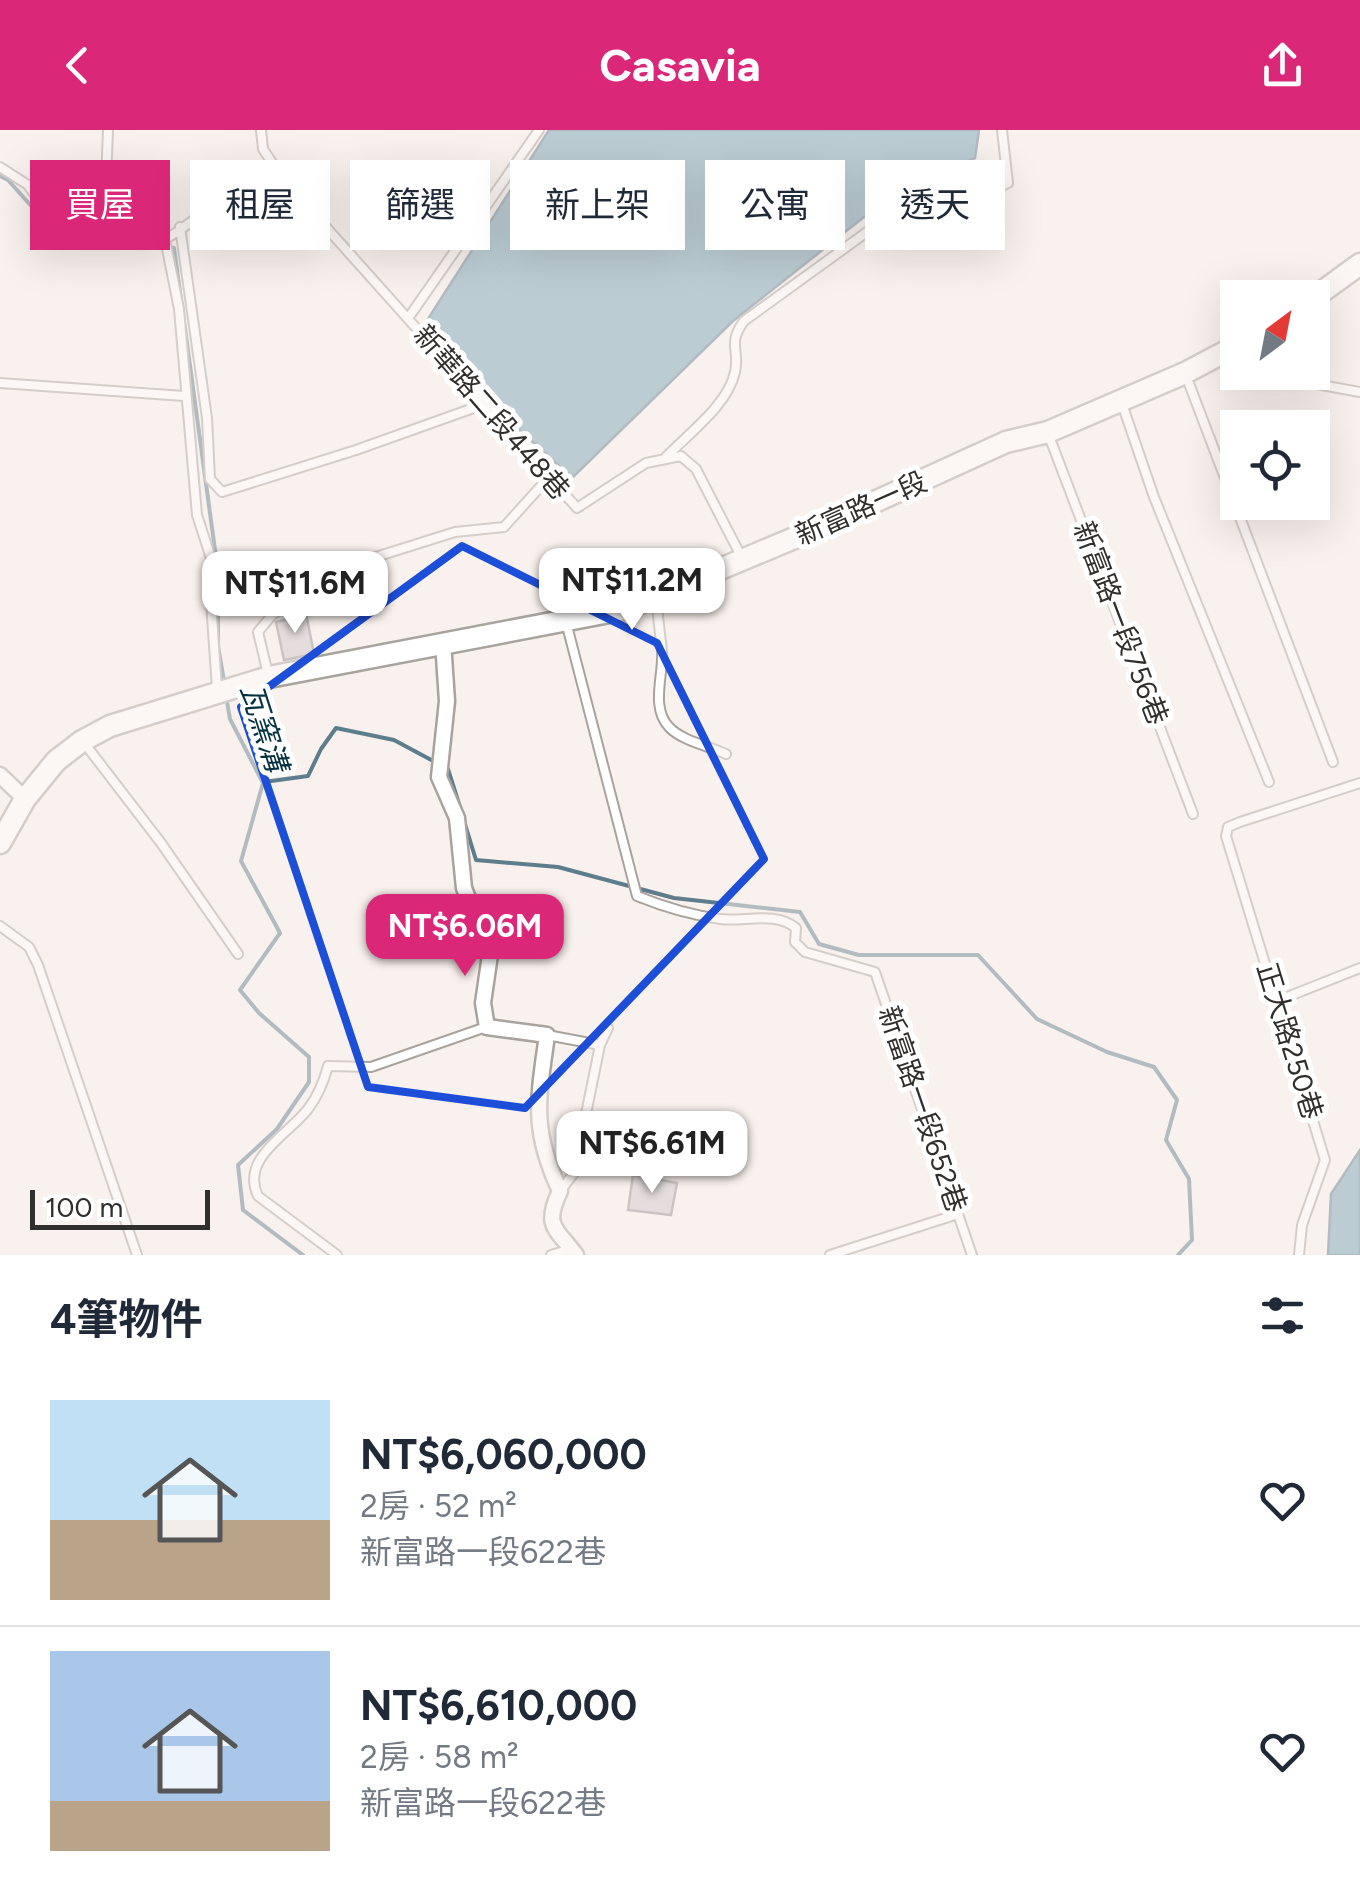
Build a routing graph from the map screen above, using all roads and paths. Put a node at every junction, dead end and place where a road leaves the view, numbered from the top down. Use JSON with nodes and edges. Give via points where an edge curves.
{"nodes":[{"id":1,"x":108,"y":130,"type":"edge"},
{"id":2,"x":261,"y":130,"type":"edge"},
{"id":3,"x":539,"y":130,"type":"edge"},
{"id":4,"x":1002,"y":130,"type":"edge"},
{"id":5,"x":107,"y":160,"type":"edge"},
{"id":6,"x":270,"y":160,"type":"edge"},
{"id":7,"x":0,"y":167,"type":"edge"},
{"id":8,"x":30,"y":188,"type":"edge"},
{"id":9,"x":190,"y":221,"type":"edge"},
{"id":10,"x":180,"y":227,"type":"junction"},
{"id":11,"x":330,"y":231,"type":"edge"},
{"id":12,"x":170,"y":235,"type":"edge"},
{"id":13,"x":167,"y":250,"type":"edge"},
{"id":14,"x":1360,"y":264,"type":"edge"},
{"id":15,"x":1330,"y":286,"type":"edge"},
{"id":16,"x":408,"y":318,"type":"junction"},
{"id":17,"x":1220,"y":355,"type":"edge"},
{"id":18,"x":1186,"y":373,"type":"junction"},
{"id":19,"x":0,"y":383,"type":"edge"},
{"id":20,"x":1330,"y":387,"type":"edge"},
{"id":21,"x":1360,"y":392,"type":"edge"},
{"id":22,"x":184,"y":396,"type":"junction"},
{"id":23,"x":1121,"y":400,"type":"junction"},
{"id":24,"x":482,"y":404,"type":"junction"},
{"id":25,"x":1048,"y":432,"type":"junction"},
{"id":26,"x":666,"y":457,"type":"junction"},
{"id":27,"x":546,"y":476,"type":"junction"},
{"id":28,"x":210,"y":479,"type":"junction"},
{"id":29,"x":194,"y":481,"type":"junction"},
{"id":30,"x":743,"y":560,"type":"junction"},
{"id":31,"x":657,"y":596,"type":"junction"},
{"id":32,"x":566,"y":622,"type":"junction"},
{"id":33,"x":443,"y":642,"type":"junction"},
{"id":34,"x":269,"y":677,"type":"junction"},
{"id":35,"x":217,"y":692,"type":"junction"},
{"id":36,"x":82,"y":741,"type":"junction"},
{"id":37,"x":726,"y":754,"type":"dead end"},
{"id":38,"x":1333,"y":762,"type":"dead end"},
{"id":39,"x":0,"y":775,"type":"edge"},
{"id":40,"x":1269,"y":782,"type":"dead end"},
{"id":41,"x":1360,"y":783,"type":"edge"},
{"id":42,"x":24,"y":799,"type":"junction"},
{"id":43,"x":1194,"y":814,"type":"dead end"},
{"id":44,"x":0,"y":843,"type":"edge"},
{"id":45,"x":0,"y":926,"type":"edge"},
{"id":46,"x":238,"y":954,"type":"dead end"},
{"id":47,"x":1360,"y":968,"type":"edge"},
{"id":48,"x":1278,"y":1001,"type":"junction"},
{"id":49,"x":487,"y":1027,"type":"junction"},
{"id":50,"x":608,"y":1028,"type":"dead end"},
{"id":51,"x":548,"y":1035,"type":"junction"},
{"id":52,"x":600,"y":1044,"type":"junction"},
{"id":53,"x":560,"y":1191,"type":"junction"},
{"id":54,"x":958,"y":1214,"type":"junction"},
{"id":55,"x":574,"y":1252,"type":"edge"},
{"id":56,"x":137,"y":1255,"type":"edge"},
{"id":57,"x":336,"y":1255,"type":"edge"},
{"id":58,"x":551,"y":1255,"type":"edge"},
{"id":59,"x":830,"y":1255,"type":"edge"},
{"id":60,"x":972,"y":1255,"type":"edge"},
{"id":61,"x":1299,"y":1255,"type":"edge"}],
"edges":[{"from":1,"to":5,"type":"lane"},
{"from":2,"to":6,"type":"lane","name":"新華路二段448巷"},
{"from":3,"to":16,"type":"lane"},
{"from":4,"to":26,"type":"lane","via":[[1008,183],[978,196],[929,187],[744,321],[733,340],[736,372],[721,400]]},
{"from":7,"to":8,"type":"lane"},
{"from":9,"to":10,"type":"lane"},
{"from":10,"to":12,"type":"lane"},
{"from":10,"to":28,"type":"lane"},
{"from":11,"to":16,"type":"lane","name":"新華路二段448巷"},
{"from":13,"to":22,"type":"lane"},
{"from":14,"to":15,"type":"street"},
{"from":16,"to":24,"type":"lane","name":"新華路二段448巷"},
{"from":17,"to":18,"type":"street","name":"新富路一段"},
{"from":18,"to":23,"type":"street","name":"新富路一段"},
{"from":18,"to":38,"type":"lane"},
{"from":19,"to":22,"type":"lane"},
{"from":20,"to":21,"type":"lane"},
{"from":22,"to":29,"type":"lane"},
{"from":23,"to":25,"type":"street","name":"新富路一段"},
{"from":23,"to":40,"type":"lane"},
{"from":24,"to":27,"type":"lane","name":"新華路二段448巷"},
{"from":24,"to":28,"type":"lane","via":[[222,492]]},
{"from":25,"to":30,"type":"street","name":"新富路一段","via":[[1006,442]]},
{"from":25,"to":43,"type":"lane","name":"新富路一段756巷"},
{"from":26,"to":27,"type":"lane","name":"新華路二段448巷","via":[[577,508]]},
{"from":26,"to":30,"type":"lane","via":[[682,456],[696,469]]},
{"from":27,"to":34,"type":"lane","via":[[504,526],[454,532],[331,570],[258,632]]},
{"from":28,"to":29,"type":"lane"},
{"from":29,"to":35,"type":"lane","via":[[216,574]]},
{"from":30,"to":31,"type":"street","name":"新富路一段"},
{"from":31,"to":32,"type":"street","name":"新富路一段"},
{"from":31,"to":37,"type":"lane","via":[[658,684],[668,726]]},
{"from":32,"to":33,"type":"street","name":"新富路一段"},
{"from":32,"to":54,"type":"lane","name":"新富路一段652巷","via":[[636,896],[724,920],[785,921],[796,928],[805,952],[875,972]]},
{"from":33,"to":34,"type":"street","name":"新富路一段"},
{"from":33,"to":49,"type":"street","via":[[447,701],[439,778],[457,818],[464,888],[491,948],[483,1004]]},
{"from":34,"to":35,"type":"street","name":"新富路一段"},
{"from":35,"to":36,"type":"street","name":"新富路一段"},
{"from":36,"to":42,"type":"street","name":"新富路一段"},
{"from":36,"to":46,"type":"lane"},
{"from":39,"to":42,"type":"street"},
{"from":41,"to":48,"type":"lane","name":"正大路250巷","via":[[1228,827]]},
{"from":42,"to":44,"type":"street","name":"新富路一段"},
{"from":45,"to":56,"type":"lane","via":[[29,947],[38,965]]},
{"from":47,"to":48,"type":"lane"},
{"from":48,"to":61,"type":"lane","name":"正大路250巷","via":[[1325,1160],[1302,1225]]},
{"from":49,"to":51,"type":"street"},
{"from":49,"to":57,"type":"lane","via":[[370,1067],[328,1066],[308,1109],[254,1167],[258,1196]]},
{"from":50,"to":52,"type":"lane"},
{"from":51,"to":52,"type":"lane"},
{"from":51,"to":53,"type":"street","via":[[537,1111],[546,1161]]},
{"from":52,"to":53,"type":"lane","via":[[574,1173]]},
{"from":53,"to":55,"type":"street","via":[[551,1216],[554,1230]]},
{"from":54,"to":59,"type":"lane"},
{"from":54,"to":60,"type":"lane","name":"新富路一段652巷"},
{"from":55,"to":58,"type":"lane"}]}
